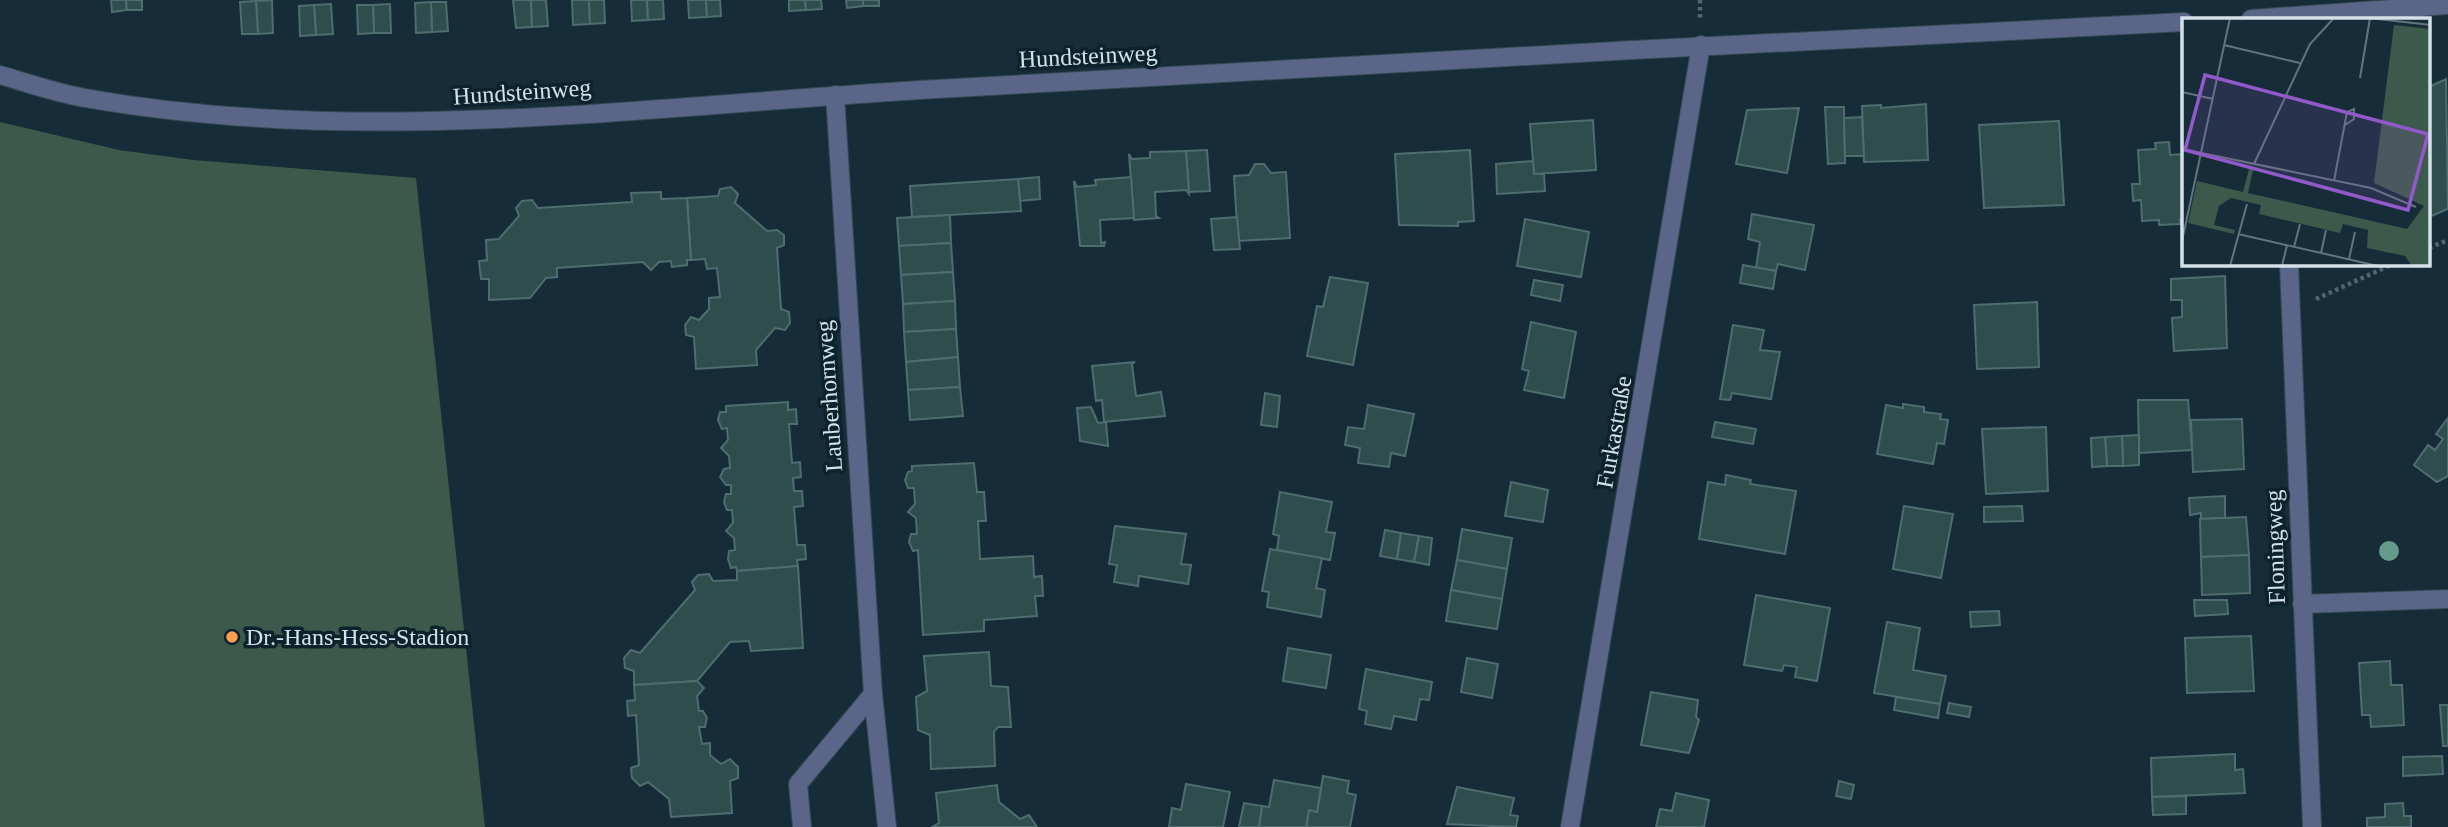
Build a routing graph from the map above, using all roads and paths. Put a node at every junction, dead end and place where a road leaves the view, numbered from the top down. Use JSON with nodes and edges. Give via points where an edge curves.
{"nodes":[{"id":1,"x":2448,"y":5,"type":"edge"},
{"id":2,"x":2279,"y":12,"type":"edge"},
{"id":3,"x":2255,"y":18,"type":"edge"},
{"id":4,"x":2182,"y":22,"type":"edge"},
{"id":5,"x":1701,"y":45,"type":"junction"},
{"id":6,"x":0,"y":75,"type":"edge"},
{"id":7,"x":835,"y":95,"type":"junction"},
{"id":8,"x":2448,"y":240,"type":"edge"},
{"id":9,"x":2430,"y":248,"type":"edge"},
{"id":10,"x":2289,"y":266,"type":"edge"},
{"id":11,"x":2389,"y":266,"type":"edge"},
{"id":12,"x":2312,"y":301,"type":"dead end"},
{"id":13,"x":2448,"y":599,"type":"edge"},
{"id":14,"x":2302,"y":604,"type":"junction"},
{"id":15,"x":873,"y":694,"type":"junction"},
{"id":16,"x":802,"y":827,"type":"edge"},
{"id":17,"x":887,"y":827,"type":"edge"},
{"id":18,"x":1570,"y":827,"type":"edge"},
{"id":19,"x":2312,"y":827,"type":"edge"}],
"edges":[{"from":1,"to":2,"type":"street"},
{"from":2,"to":3,"type":"street"},
{"from":4,"to":5,"type":"street","name":"Hundsteinweg"},
{"from":5,"to":7,"type":"street","name":"Hundsteinweg"},
{"from":5,"to":18,"type":"street","name":"Furkastraße"},
{"from":6,"to":7,"type":"street","name":"Hundsteinweg","via":[[82,98],[241,118],[432,122]]},
{"from":7,"to":15,"type":"street","name":"Lauberhornweg"},
{"from":8,"to":9,"type":"path"},
{"from":10,"to":14,"type":"street","name":"Floningweg"},
{"from":11,"to":12,"type":"path"},
{"from":13,"to":14,"type":"street"},
{"from":14,"to":19,"type":"street","name":"Floningweg"},
{"from":15,"to":16,"type":"street","via":[[798,784]]},
{"from":15,"to":17,"type":"street","name":"Lauberhornweg"}]}
